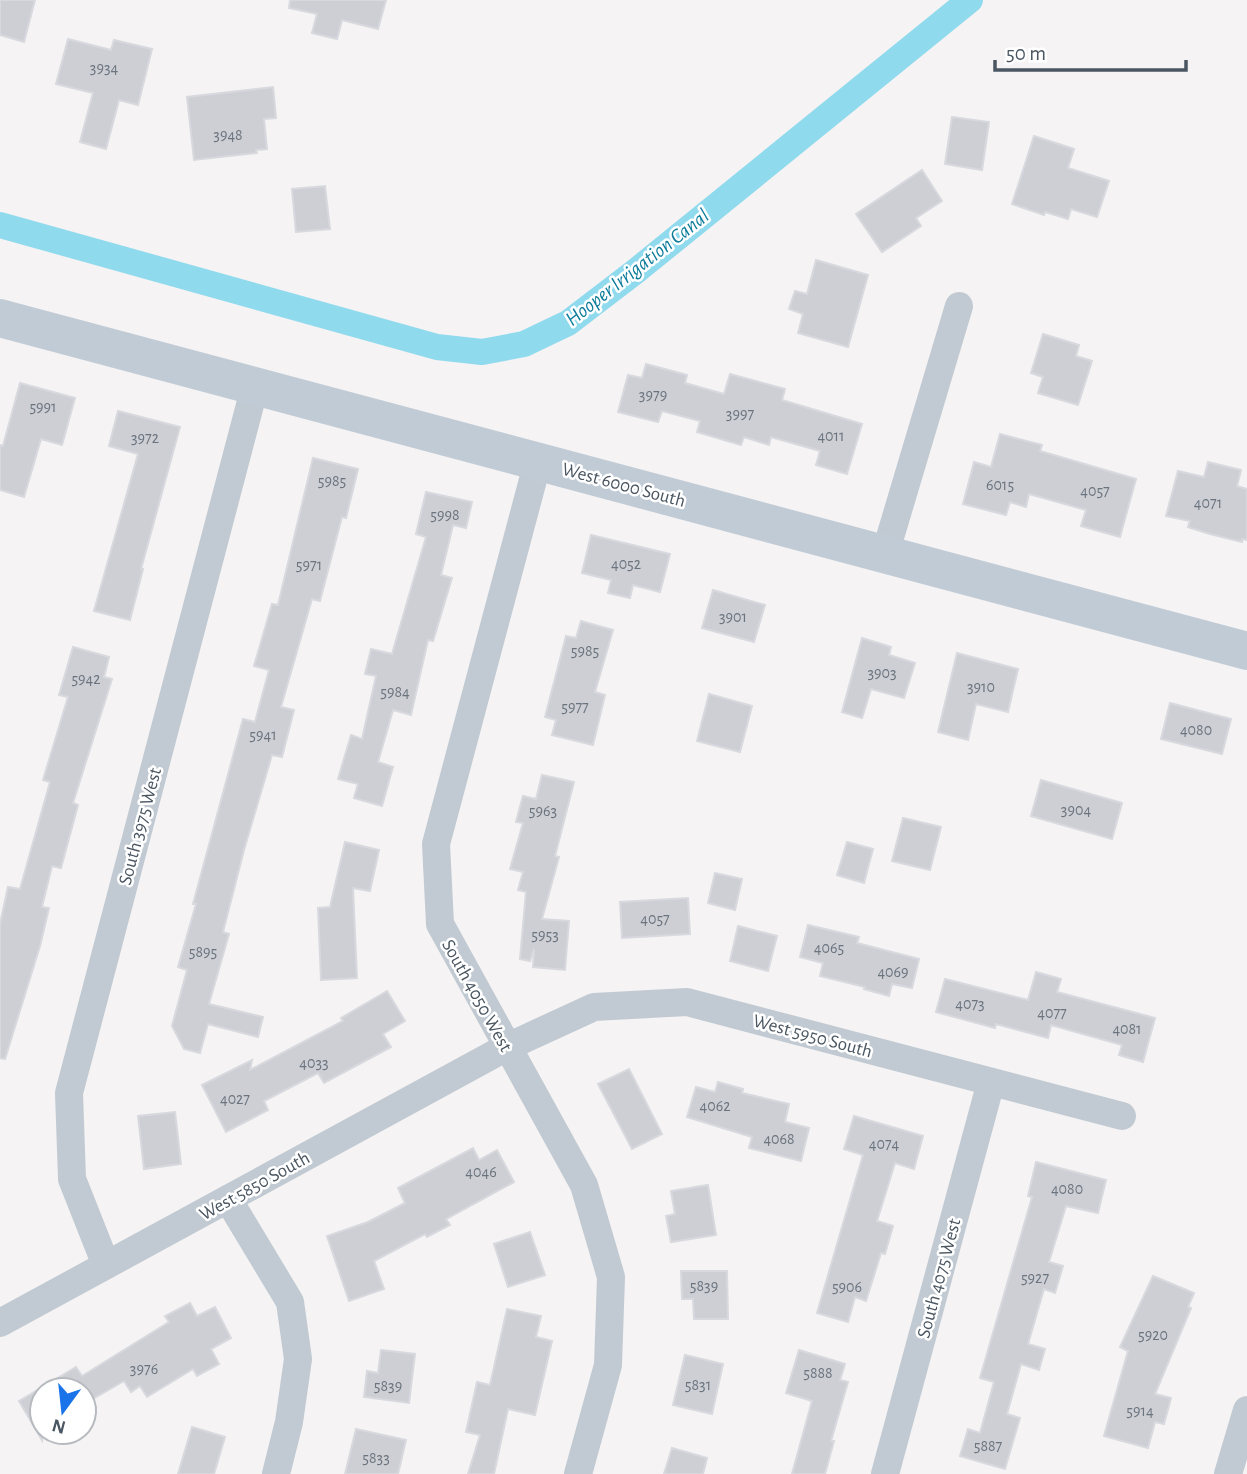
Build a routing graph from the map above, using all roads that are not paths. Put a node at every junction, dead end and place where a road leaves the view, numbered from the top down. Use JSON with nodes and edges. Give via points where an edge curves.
{"nodes":[{"id":1,"x":959,"y":306,"type":"dead end"},
{"id":2,"x":0,"y":318,"type":"edge"},
{"id":3,"x":255,"y":386,"type":"junction"},
{"id":4,"x":538,"y":461,"type":"junction"},
{"id":5,"x":886,"y":554,"type":"junction"},
{"id":6,"x":1247,"y":651,"type":"edge"},
{"id":7,"x":507,"y":1048,"type":"junction"},
{"id":8,"x":991,"y":1082,"type":"junction"},
{"id":9,"x":1122,"y":1116,"type":"dead end"},
{"id":10,"x":228,"y":1199,"type":"junction"},
{"id":11,"x":107,"y":1265,"type":"junction"},
{"id":12,"x":0,"y":1323,"type":"edge"},
{"id":13,"x":1247,"y":1410,"type":"edge"},
{"id":14,"x":276,"y":1474,"type":"edge"},
{"id":15,"x":578,"y":1474,"type":"edge"},
{"id":16,"x":885,"y":1474,"type":"edge"},
{"id":17,"x":1228,"y":1474,"type":"edge"}],
"edges":[{"from":1,"to":5,"type":"street"},
{"from":2,"to":3,"type":"street","name":"West 6000 South"},
{"from":3,"to":4,"type":"street","name":"West 6000 South"},
{"from":3,"to":11,"type":"street","name":"South 3975 West","via":[[69,1093],[72,1179]]},
{"from":4,"to":5,"type":"street","name":"West 6000 South"},
{"from":4,"to":7,"type":"street","name":"South 4050 West","via":[[436,844],[440,924]]},
{"from":5,"to":6,"type":"street","name":"West 6000 South"},
{"from":7,"to":8,"type":"street","name":"West 5950 South","via":[[594,1007],[687,1002]]},
{"from":7,"to":10,"type":"street","name":"West 5850 South"},
{"from":7,"to":15,"type":"street","name":"South 4050 West","via":[[584,1185],[611,1277],[608,1364]]},
{"from":8,"to":9,"type":"street","name":"West 5950 South"},
{"from":8,"to":16,"type":"street","name":"South 4075 West"},
{"from":10,"to":11,"type":"street","name":"West 5850 South"},
{"from":10,"to":14,"type":"street","via":[[290,1302],[298,1359]]},
{"from":11,"to":12,"type":"street","name":"West 5850 South"},
{"from":13,"to":17,"type":"street"}]}
